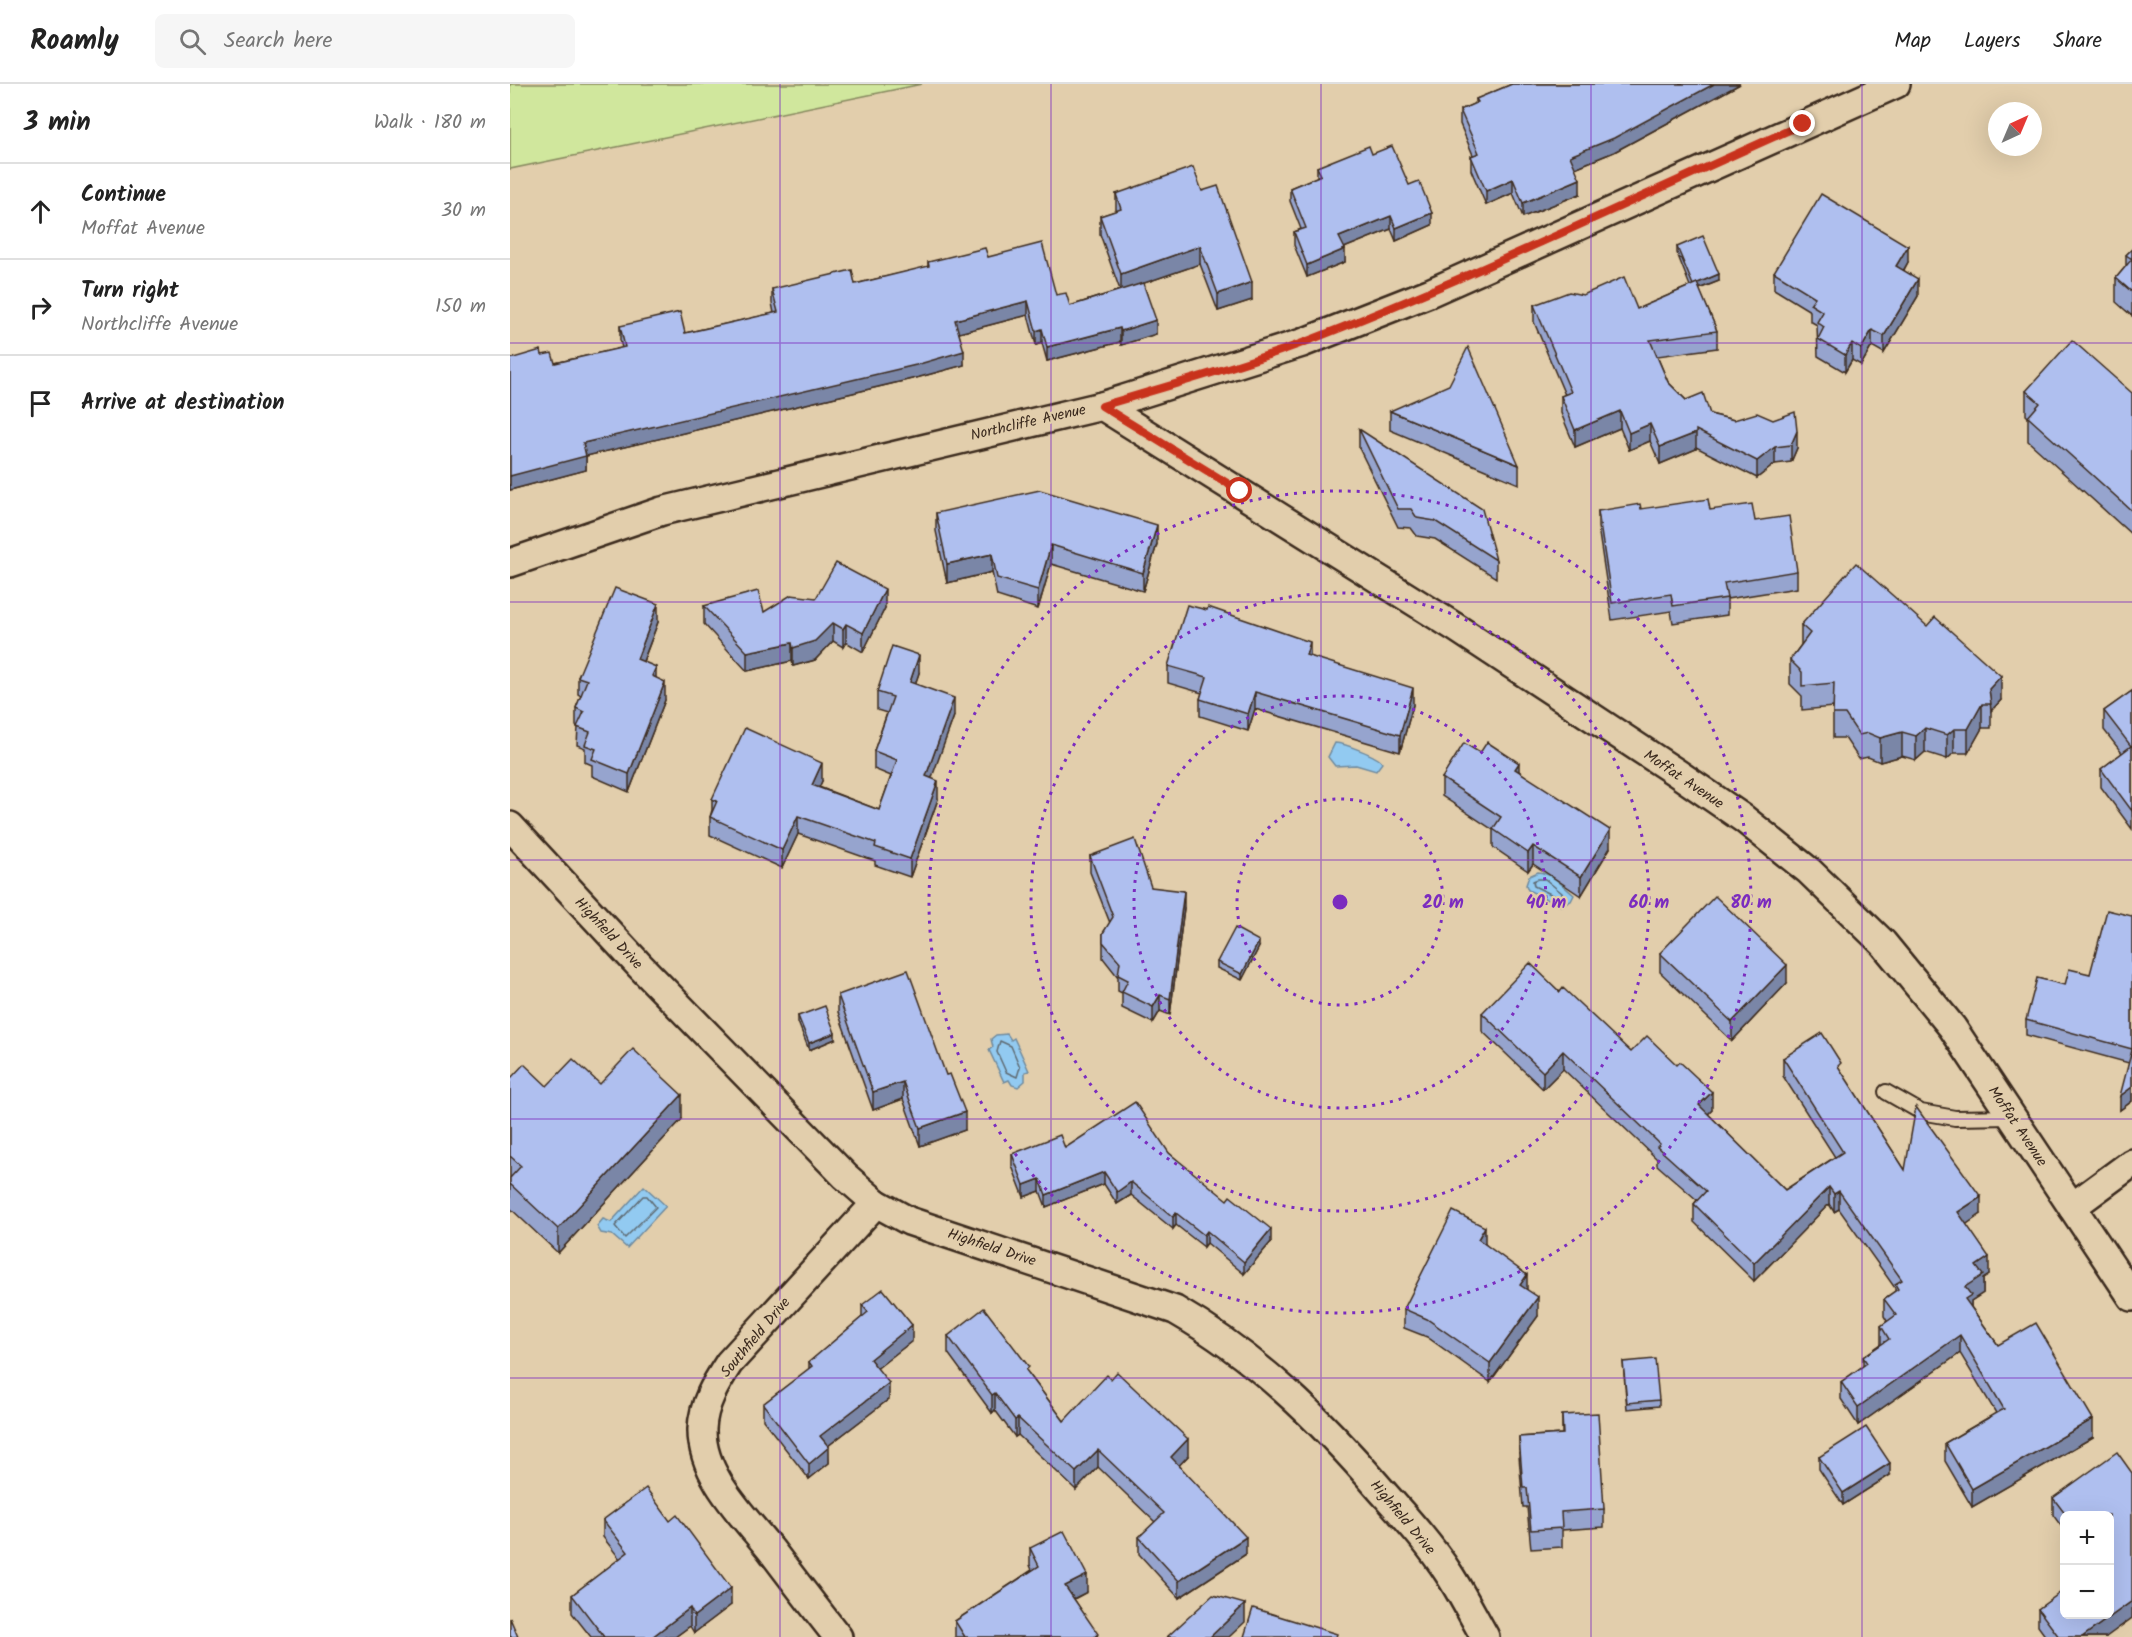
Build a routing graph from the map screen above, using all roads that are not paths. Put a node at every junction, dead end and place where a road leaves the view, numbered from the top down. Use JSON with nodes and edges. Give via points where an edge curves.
{"nodes":[{"id":1,"x":1896,"y":84,"type":"edge"},
{"id":2,"x":1102,"y":406,"type":"junction"},
{"id":3,"x":510,"y":563,"type":"edge"},
{"id":4,"x":510,"y":826,"type":"edge"},
{"id":5,"x":1886,"y":1092,"type":"dead end"},
{"id":6,"x":2011,"y":1117,"type":"junction"},
{"id":7,"x":2132,"y":1163,"type":"edge"},
{"id":8,"x":876,"y":1203,"type":"junction"},
{"id":9,"x":2072,"y":1207,"type":"junction"},
{"id":10,"x":2132,"y":1296,"type":"edge"},
{"id":11,"x":838,"y":1637,"type":"edge"},
{"id":12,"x":1485,"y":1637,"type":"edge"}],
"edges":[{"from":1,"to":2,"type":"street","name":"Northcliffe Avenue","via":[[1418,297],[1302,343]]},
{"from":2,"to":3,"type":"street","name":"Northcliffe Avenue","via":[[662,511]]},
{"from":2,"to":6,"type":"street","name":"Moffat Avenue","via":[[1445,621],[1744,819],[1809,871],[1883,943],[1952,1027]]},
{"from":4,"to":8,"type":"street","name":"Highfield Drive","via":[[743,1073]]},
{"from":5,"to":6,"type":"lane","via":[[1921,1112],[1955,1118]]},
{"from":6,"to":9,"type":"street","name":"Moffat Avenue"},
{"from":7,"to":9,"type":"street"},
{"from":8,"to":11,"type":"street","name":"Southfield Drive","via":[[729,1363],[712,1389],[703,1416],[706,1456],[728,1497]]},
{"from":8,"to":12,"type":"street","name":"Highfield Drive","via":[[909,1221],[1175,1310],[1207,1328],[1275,1380],[1333,1434],[1449,1573]]},
{"from":9,"to":10,"type":"street","name":"Moffat Avenue"}]}
